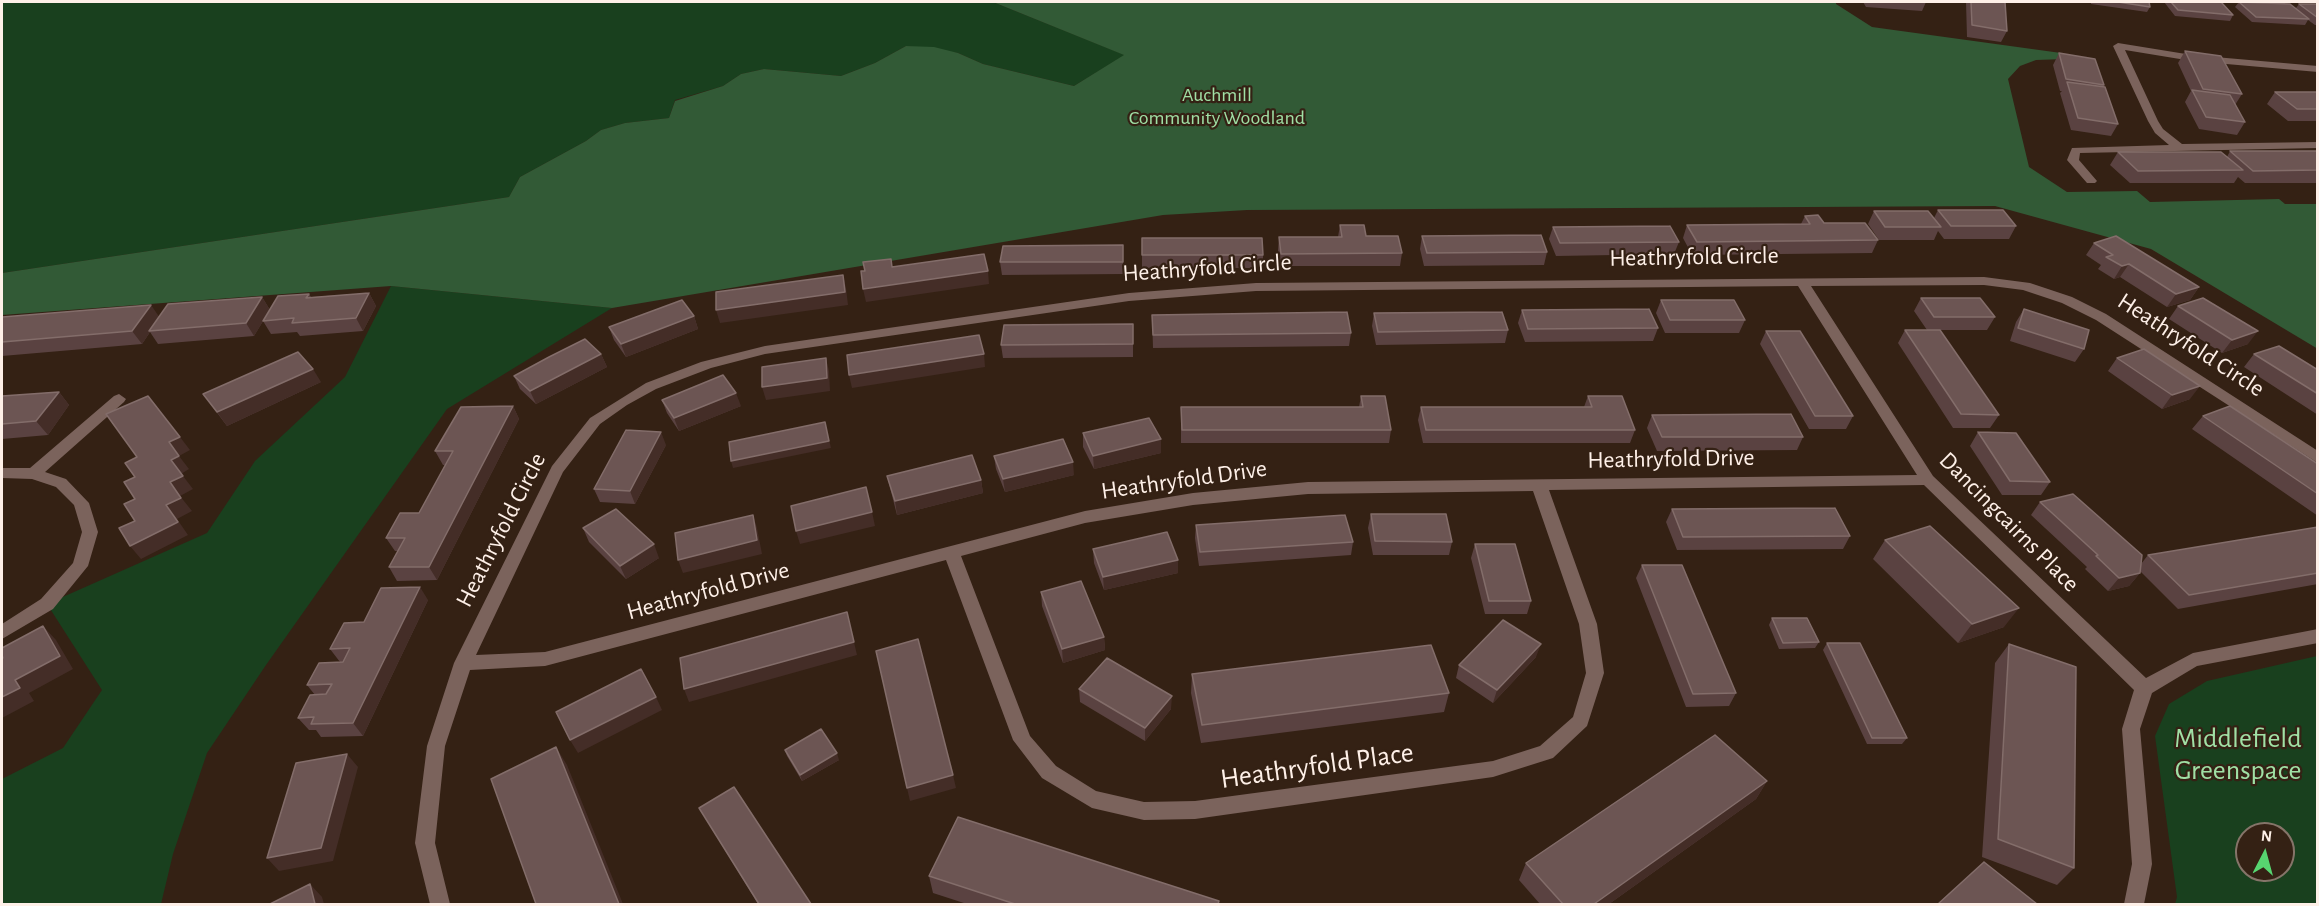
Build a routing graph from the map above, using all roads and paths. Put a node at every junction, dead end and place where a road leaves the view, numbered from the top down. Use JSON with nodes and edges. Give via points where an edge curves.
{"nodes":[{"id":1,"x":2318,"y":69,"type":"edge"},
{"id":2,"x":2318,"y":146,"type":"edge"},
{"id":3,"x":2178,"y":147,"type":"junction"},
{"id":4,"x":2091,"y":181,"type":"dead end"},
{"id":5,"x":1802,"y":282,"type":"junction"},
{"id":6,"x":119,"y":399,"type":"dead end"},
{"id":7,"x":2318,"y":458,"type":"edge"},
{"id":8,"x":2,"y":472,"type":"edge"},
{"id":9,"x":33,"y":474,"type":"junction"},
{"id":10,"x":1928,"y":480,"type":"junction"},
{"id":11,"x":1539,"y":484,"type":"junction"},
{"id":12,"x":952,"y":553,"type":"junction"},
{"id":13,"x":2,"y":632,"type":"edge"},
{"id":14,"x":2318,"y":636,"type":"edge"},
{"id":15,"x":463,"y":663,"type":"junction"},
{"id":16,"x":2144,"y":688,"type":"junction"},
{"id":17,"x":440,"y":904,"type":"edge"},
{"id":18,"x":2134,"y":904,"type":"edge"}],
"edges":[{"from":1,"to":3,"type":"street","via":[[2192,58],[2118,46],[2152,121]]},
{"from":2,"to":3,"type":"street"},
{"from":3,"to":4,"type":"street","via":[[2076,150],[2073,160]]},
{"from":5,"to":7,"type":"street","name":"Heathryfold Circle","via":[[1984,281],[2025,286],[2067,300],[2101,316]]},
{"from":5,"to":10,"type":"street","name":"Dancingcairns Place"},
{"from":5,"to":15,"type":"street","name":"Heathryfold Circle","via":[[1256,287],[1186,292],[776,348],[706,365],[651,386],[595,421],[556,470]]},
{"from":6,"to":9,"type":"street"},
{"from":8,"to":9,"type":"street"},
{"from":9,"to":13,"type":"street","via":[[61,483],[81,503],[90,532],[81,566],[47,604]]},
{"from":10,"to":11,"type":"street","name":"Heathryfold Drive"},
{"from":10,"to":16,"type":"street","name":"Dancingcairns Place"},
{"from":11,"to":12,"type":"street","name":"Heathryfold Drive","via":[[1308,489],[1193,499],[1085,517]]},
{"from":11,"to":12,"type":"street","name":"Heathryfold Place","via":[[1588,624],[1595,673],[1581,721],[1546,752],[1493,769],[1195,810],[1144,811],[1092,799],[1049,772],[1022,740]]},
{"from":12,"to":15,"type":"street","name":"Heathryfold Drive","via":[[545,659]]},
{"from":14,"to":16,"type":"street","via":[[2193,660]]},
{"from":15,"to":17,"type":"street","name":"Heathryfold Circle","via":[[436,746],[425,843]]},
{"from":16,"to":18,"type":"street","via":[[2131,729],[2142,864]]}]}
